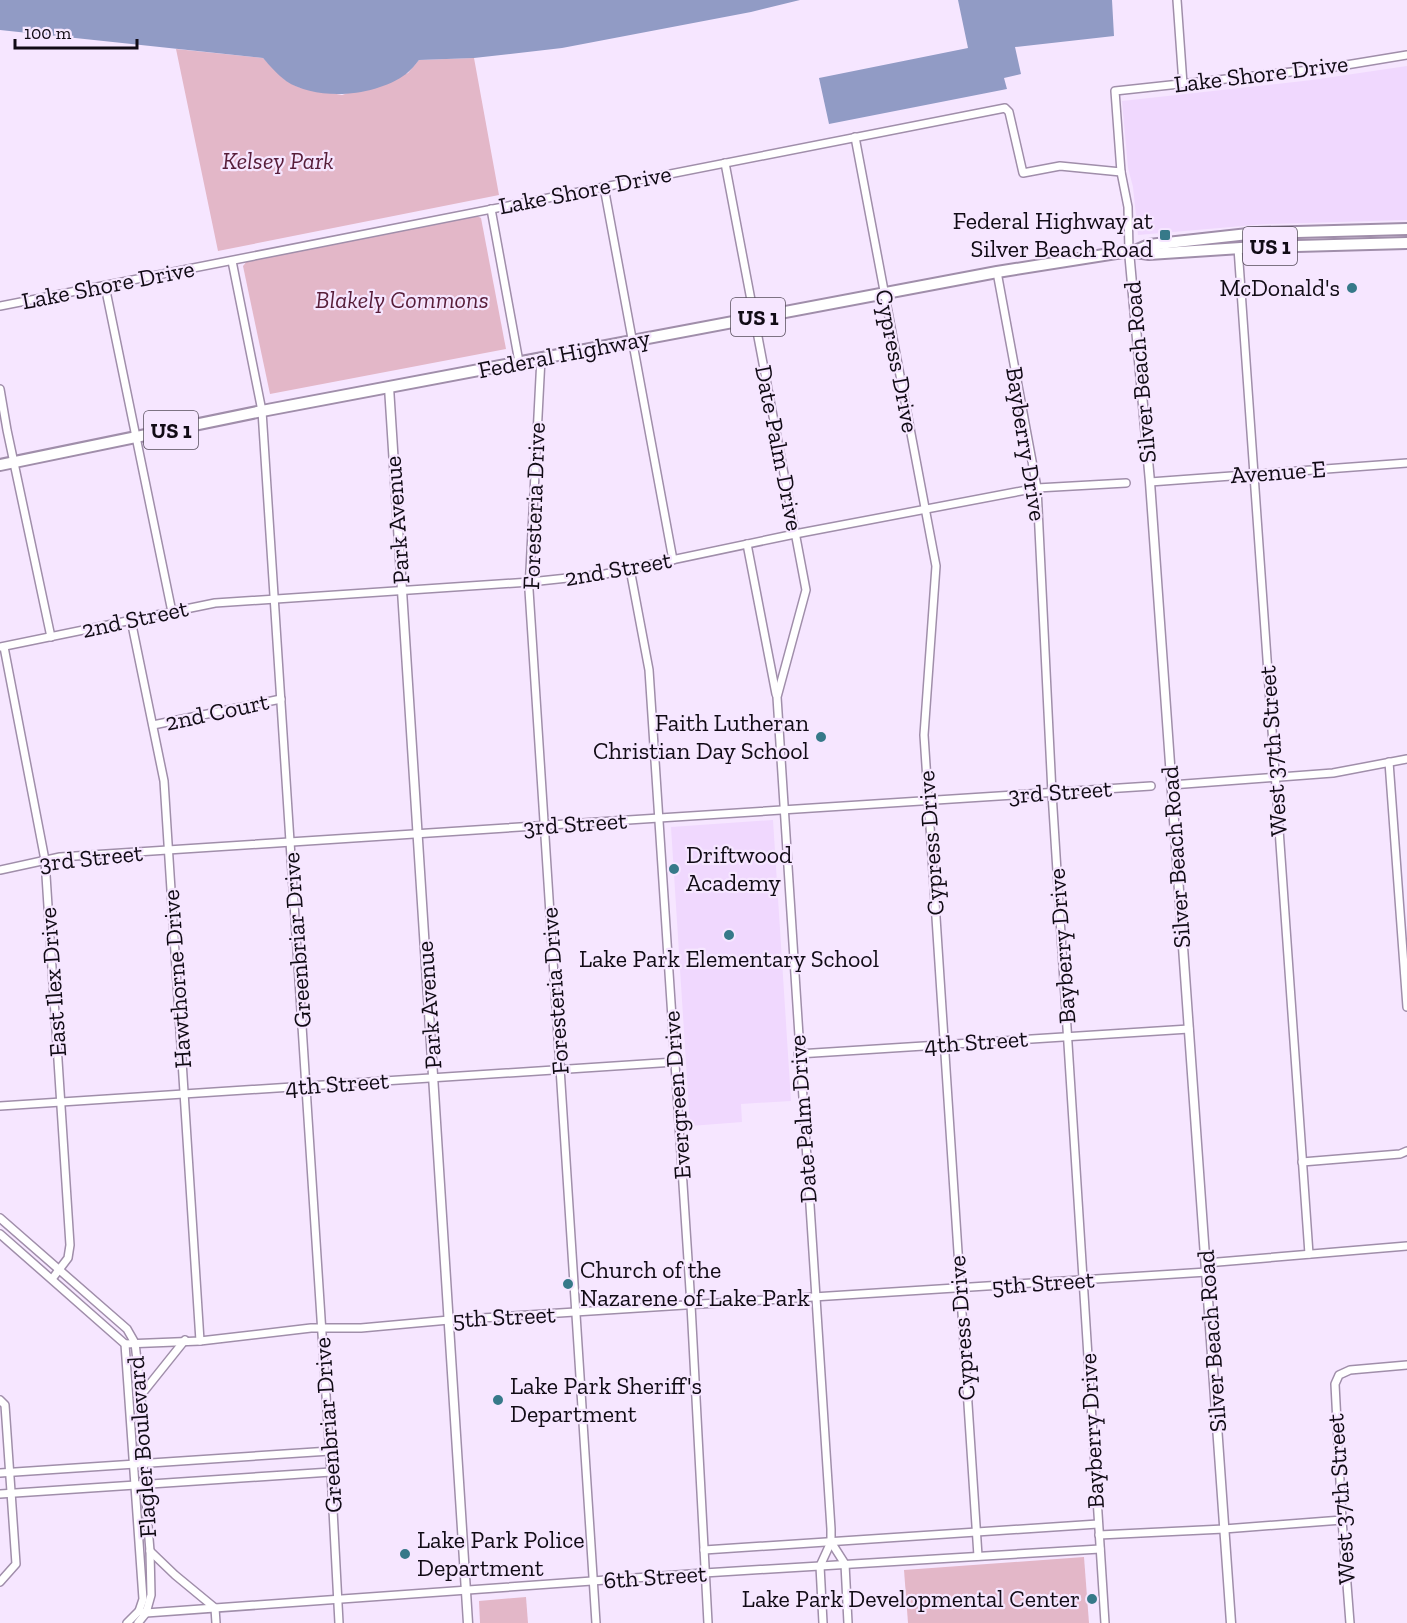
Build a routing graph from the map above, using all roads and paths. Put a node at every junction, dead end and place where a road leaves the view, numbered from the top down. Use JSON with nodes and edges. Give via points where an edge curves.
{"nodes":[{"id":1,"x":1177,"y":0,"type":"edge"},
{"id":2,"x":1407,"y":55,"type":"edge"},
{"id":3,"x":1183,"y":84,"type":"junction"},
{"id":4,"x":1115,"y":91,"type":"joint"},
{"id":5,"x":855,"y":137,"type":"junction"},
{"id":6,"x":725,"y":163,"type":"junction"},
{"id":7,"x":1121,"y":172,"type":"junction"},
{"id":8,"x":604,"y":187,"type":"junction"},
{"id":9,"x":491,"y":209,"type":"junction"},
{"id":10,"x":1407,"y":229,"type":"edge"},
{"id":11,"x":1376,"y":230,"type":"junction"},
{"id":12,"x":1407,"y":243,"type":"edge"},
{"id":13,"x":1296,"y":245,"type":"junction"},
{"id":14,"x":1238,"y":248,"type":"junction"},
{"id":15,"x":1132,"y":251,"type":"junction"},
{"id":16,"x":232,"y":261,"type":"junction"},
{"id":17,"x":998,"y":272,"type":"junction"},
{"id":18,"x":105,"y":286,"type":"junction"},
{"id":19,"x":885,"y":293,"type":"junction"},
{"id":20,"x":0,"y":306,"type":"edge"},
{"id":21,"x":754,"y":318,"type":"junction"},
{"id":22,"x":632,"y":341,"type":"junction"},
{"id":23,"x":541,"y":358,"type":"junction"},
{"id":24,"x":519,"y":362,"type":"junction"},
{"id":25,"x":389,"y":387,"type":"junction"},
{"id":26,"x":0,"y":389,"type":"edge"},
{"id":27,"x":262,"y":411,"type":"junction"},
{"id":28,"x":136,"y":437,"type":"junction"},
{"id":29,"x":15,"y":462,"type":"junction"},
{"id":30,"x":1407,"y":463,"type":"edge"},
{"id":31,"x":0,"y":465,"type":"edge"},
{"id":32,"x":1253,"y":473,"type":"junction"},
{"id":33,"x":1150,"y":482,"type":"junction"},
{"id":34,"x":1126,"y":483,"type":"dead end"},
{"id":35,"x":1037,"y":488,"type":"junction"},
{"id":36,"x":925,"y":509,"type":"junction"},
{"id":37,"x":795,"y":534,"type":"junction"},
{"id":38,"x":747,"y":544,"type":"junction"},
{"id":39,"x":673,"y":560,"type":"junction"},
{"id":40,"x":630,"y":569,"type":"junction"},
{"id":41,"x":530,"y":582,"type":"junction"},
{"id":42,"x":402,"y":591,"type":"junction"},
{"id":43,"x":274,"y":599,"type":"junction"},
{"id":44,"x":172,"y":612,"type":"junction"},
{"id":45,"x":131,"y":620,"type":"junction"},
{"id":46,"x":51,"y":637,"type":"junction"},
{"id":47,"x":2,"y":647,"type":"edge"},
{"id":48,"x":777,"y":696,"type":"junction"},
{"id":49,"x":281,"y":699,"type":"junction"},
{"id":50,"x":153,"y":725,"type":"junction"},
{"id":51,"x":1407,"y":759,"type":"edge"},
{"id":52,"x":1389,"y":762,"type":"junction"},
{"id":53,"x":1275,"y":777,"type":"junction"},
{"id":54,"x":1171,"y":784,"type":"junction"},
{"id":55,"x":1151,"y":786,"type":"dead end"},
{"id":56,"x":1052,"y":793,"type":"junction"},
{"id":57,"x":928,"y":801,"type":"junction"},
{"id":58,"x":783,"y":811,"type":"junction"},
{"id":59,"x":659,"y":818,"type":"junction"},
{"id":60,"x":545,"y":826,"type":"junction"},
{"id":61,"x":418,"y":834,"type":"junction"},
{"id":62,"x":290,"y":842,"type":"junction"},
{"id":63,"x":169,"y":850,"type":"junction"},
{"id":64,"x":45,"y":860,"type":"junction"},
{"id":65,"x":0,"y":870,"type":"edge"},
{"id":66,"x":1407,"y":1007,"type":"edge"},
{"id":67,"x":1189,"y":1029,"type":"junction"},
{"id":68,"x":1068,"y":1036,"type":"junction"},
{"id":69,"x":944,"y":1044,"type":"junction"},
{"id":70,"x":798,"y":1054,"type":"junction"},
{"id":71,"x":675,"y":1062,"type":"junction"},
{"id":72,"x":561,"y":1069,"type":"junction"},
{"id":73,"x":433,"y":1078,"type":"junction"},
{"id":74,"x":306,"y":1086,"type":"junction"},
{"id":75,"x":184,"y":1094,"type":"junction"},
{"id":76,"x":61,"y":1102,"type":"junction"},
{"id":77,"x":0,"y":1106,"type":"edge"},
{"id":78,"x":1407,"y":1151,"type":"edge"},
{"id":79,"x":1302,"y":1162,"type":"junction"},
{"id":80,"x":0,"y":1218,"type":"edge"},
{"id":81,"x":0,"y":1234,"type":"edge"},
{"id":82,"x":1407,"y":1246,"type":"edge"},
{"id":83,"x":1309,"y":1254,"type":"junction"},
{"id":84,"x":1206,"y":1267,"type":"junction"},
{"id":85,"x":60,"y":1269,"type":"junction"},
{"id":86,"x":52,"y":1279,"type":"junction"},
{"id":87,"x":1083,"y":1280,"type":"junction"},
{"id":88,"x":960,"y":1288,"type":"junction"},
{"id":89,"x":814,"y":1297,"type":"junction"},
{"id":90,"x":691,"y":1305,"type":"junction"},
{"id":91,"x":576,"y":1313,"type":"junction"},
{"id":92,"x":449,"y":1320,"type":"junction"},
{"id":93,"x":322,"y":1329,"type":"junction"},
{"id":94,"x":185,"y":1340,"type":"junction"},
{"id":95,"x":200,"y":1341,"type":"junction"},
{"id":96,"x":135,"y":1343,"type":"junction"},
{"id":97,"x":125,"y":1344,"type":"junction"},
{"id":98,"x":1407,"y":1365,"type":"edge"},
{"id":99,"x":141,"y":1395,"type":"junction"},
{"id":100,"x":0,"y":1400,"type":"edge"},
{"id":101,"x":330,"y":1451,"type":"junction"},
{"id":102,"x":138,"y":1464,"type":"junction"},
{"id":103,"x":9,"y":1472,"type":"junction"},
{"id":104,"x":331,"y":1472,"type":"junction"},
{"id":105,"x":0,"y":1473,"type":"edge"},
{"id":106,"x":135,"y":1485,"type":"junction"},
{"id":107,"x":144,"y":1485,"type":"junction"},
{"id":108,"x":11,"y":1493,"type":"junction"},
{"id":109,"x":0,"y":1494,"type":"edge"},
{"id":110,"x":1342,"y":1520,"type":"junction"},
{"id":111,"x":1098,"y":1524,"type":"junction"},
{"id":112,"x":1224,"y":1529,"type":"junction"},
{"id":113,"x":976,"y":1532,"type":"junction"},
{"id":114,"x":1099,"y":1535,"type":"junction"},
{"id":115,"x":831,"y":1542,"type":"junction"},
{"id":116,"x":1100,"y":1549,"type":"junction"},
{"id":117,"x":704,"y":1550,"type":"junction"},
{"id":118,"x":150,"y":1551,"type":"junction"},
{"id":119,"x":978,"y":1556,"type":"junction"},
{"id":120,"x":845,"y":1564,"type":"junction"},
{"id":121,"x":820,"y":1566,"type":"junction"},
{"id":122,"x":704,"y":1573,"type":"junction"},
{"id":123,"x":594,"y":1581,"type":"junction"},
{"id":124,"x":0,"y":1582,"type":"edge"},
{"id":125,"x":466,"y":1590,"type":"junction"},
{"id":126,"x":338,"y":1599,"type":"junction"},
{"id":127,"x":215,"y":1608,"type":"junction"},
{"id":128,"x":142,"y":1612,"type":"junction"},
{"id":129,"x":127,"y":1623,"type":"edge"},
{"id":130,"x":138,"y":1623,"type":"edge"},
{"id":131,"x":216,"y":1623,"type":"edge"},
{"id":132,"x":339,"y":1623,"type":"edge"},
{"id":133,"x":468,"y":1623,"type":"edge"},
{"id":134,"x":596,"y":1623,"type":"edge"},
{"id":135,"x":708,"y":1623,"type":"edge"},
{"id":136,"x":824,"y":1623,"type":"edge"},
{"id":137,"x":848,"y":1623,"type":"edge"},
{"id":138,"x":1105,"y":1623,"type":"edge"},
{"id":139,"x":1231,"y":1623,"type":"edge"},
{"id":140,"x":1350,"y":1623,"type":"edge"}],
"edges":[{"from":1,"to":3,"type":"street"},
{"from":2,"to":3,"type":"street","name":"Lake Shore Drive"},
{"from":3,"to":4,"type":"street","name":"Lake Shore Drive"},
{"from":4,"to":7,"type":"street","name":"Silver Beach Road"},
{"from":5,"to":6,"type":"street","name":"Lake Shore Drive"},
{"from":5,"to":7,"type":"street","name":"Lake Shore Drive","via":[[1005,108],[1023,173],[1060,166]]},
{"from":5,"to":19,"type":"street","name":"Cypress Drive"},
{"from":6,"to":8,"type":"street","name":"Lake Shore Drive"},
{"from":6,"to":21,"type":"street","name":"Date Palm Drive"},
{"from":7,"to":15,"type":"street","name":"Silver Beach Road"},
{"from":8,"to":9,"type":"street","name":"Lake Shore Drive"},
{"from":8,"to":22,"type":"street"},
{"from":9,"to":16,"type":"street","name":"Lake Shore Drive"},
{"from":9,"to":24,"type":"street"},
{"from":10,"to":11,"type":"main road","number":"US 1"},
{"from":11,"to":13,"type":"main road","via":[[1368,237],[1304,239]]},
{"from":11,"to":15,"type":"main road","number":"US 1","via":[[1257,233],[1149,245]]},
{"from":12,"to":13,"type":"main road","number":"US 1"},
{"from":13,"to":14,"type":"main road","number":"US 1"},
{"from":14,"to":15,"type":"main road","number":"US 1","via":[[1149,254]]},
{"from":14,"to":32,"type":"street","name":"West 37th Street"},
{"from":15,"to":17,"type":"main road","name":"Federal Highway","number":"US 1"},
{"from":15,"to":33,"type":"street","name":"Silver Beach Road"},
{"from":16,"to":18,"type":"street","name":"Lake Shore Drive"},
{"from":16,"to":27,"type":"street","name":"Greenbriar Drive"},
{"from":17,"to":19,"type":"main road","name":"Federal Highway","number":"US 1"},
{"from":17,"to":35,"type":"street","name":"Bayberry Drive"},
{"from":18,"to":20,"type":"street","name":"Lake Shore Drive"},
{"from":18,"to":28,"type":"street"},
{"from":19,"to":21,"type":"main road","name":"Federal Highway","number":"US 1"},
{"from":19,"to":36,"type":"street","name":"Cypress Drive"},
{"from":21,"to":22,"type":"main road","name":"Federal Highway","number":"US 1"},
{"from":21,"to":37,"type":"street","name":"Date Palm Drive"},
{"from":22,"to":23,"type":"main road","name":"Federal Highway","number":"US 1"},
{"from":22,"to":39,"type":"street"},
{"from":23,"to":24,"type":"main road","name":"Federal Highway","number":"US 1"},
{"from":23,"to":41,"type":"street","name":"Foresteria Drive"},
{"from":24,"to":25,"type":"main road","name":"Federal Highway","number":"US 1"},
{"from":25,"to":27,"type":"main road","name":"Federal Highway","number":"US 1"},
{"from":25,"to":42,"type":"street","name":"Park Avenue"},
{"from":26,"to":29,"type":"street"},
{"from":27,"to":28,"type":"main road","name":"Federal Highway","number":"US 1"},
{"from":27,"to":43,"type":"street","name":"Greenbriar Drive"},
{"from":28,"to":29,"type":"main road","name":"Federal Highway","number":"US 1"},
{"from":28,"to":44,"type":"street"},
{"from":29,"to":31,"type":"main road","name":"Federal Highway","number":"US 1"},
{"from":29,"to":46,"type":"street"},
{"from":30,"to":32,"type":"street","name":"Avenue E"},
{"from":32,"to":33,"type":"street","name":"Avenue E"},
{"from":32,"to":53,"type":"street","name":"West 37th Street"},
{"from":33,"to":54,"type":"street","name":"Silver Beach Road"},
{"from":34,"to":35,"type":"street","name":"2nd Street"},
{"from":35,"to":36,"type":"street","name":"2nd Street"},
{"from":35,"to":56,"type":"street","name":"Bayberry Drive"},
{"from":36,"to":37,"type":"street","name":"2nd Street"},
{"from":36,"to":57,"type":"street","name":"Cypress Drive","via":[[936,566],[924,735]]},
{"from":37,"to":38,"type":"street","name":"2nd Street"},
{"from":37,"to":48,"type":"street","name":"Date Palm Drive","via":[[806,590]]},
{"from":38,"to":39,"type":"street","name":"2nd Street"},
{"from":38,"to":48,"type":"street","name":"Date Palm Drive"},
{"from":39,"to":40,"type":"street","name":"2nd Street"},
{"from":40,"to":41,"type":"street","name":"2nd Street"},
{"from":40,"to":59,"type":"street","name":"Evergreen Drive","via":[[650,670]]},
{"from":41,"to":42,"type":"street","name":"2nd Street"},
{"from":41,"to":60,"type":"street","name":"Foresteria Drive"},
{"from":42,"to":43,"type":"street","name":"2nd Street"},
{"from":42,"to":61,"type":"street","name":"Park Avenue"},
{"from":43,"to":44,"type":"street","name":"2nd Street","via":[[215,603]]},
{"from":43,"to":49,"type":"street","name":"Greenbriar Drive"},
{"from":44,"to":45,"type":"street","name":"2nd Street"},
{"from":45,"to":46,"type":"street","name":"2nd Street"},
{"from":45,"to":50,"type":"street","name":"Hawthorne Drive"},
{"from":46,"to":47,"type":"street","name":"2nd Street"},
{"from":47,"to":64,"type":"street","name":"East Ilex Drive"},
{"from":48,"to":58,"type":"street","name":"Date Palm Drive"},
{"from":49,"to":50,"type":"street","name":"2nd Court"},
{"from":49,"to":62,"type":"street","name":"Greenbriar Drive"},
{"from":50,"to":63,"type":"street","name":"Hawthorne Drive","via":[[164,781]]},
{"from":51,"to":52,"type":"street"},
{"from":52,"to":53,"type":"street","via":[[1333,773]]},
{"from":52,"to":66,"type":"street"},
{"from":53,"to":54,"type":"street"},
{"from":53,"to":79,"type":"street","name":"West 37th Street"},
{"from":54,"to":67,"type":"street","name":"Silver Beach Road"},
{"from":55,"to":56,"type":"street","name":"3rd Street"},
{"from":56,"to":57,"type":"street","name":"3rd Street"},
{"from":56,"to":68,"type":"street","name":"Bayberry Drive"},
{"from":57,"to":58,"type":"street","name":"3rd Street"},
{"from":57,"to":69,"type":"street","name":"Cypress Drive"},
{"from":58,"to":59,"type":"street","name":"3rd Street"},
{"from":58,"to":70,"type":"street","name":"Date Palm Drive"},
{"from":59,"to":60,"type":"street","name":"3rd Street"},
{"from":59,"to":71,"type":"street","name":"Evergreen Drive"},
{"from":60,"to":61,"type":"street","name":"3rd Street"},
{"from":60,"to":72,"type":"street","name":"Foresteria Drive"},
{"from":61,"to":62,"type":"street","name":"3rd Street"},
{"from":61,"to":73,"type":"street","name":"Park Avenue"},
{"from":62,"to":63,"type":"street","name":"3rd Street"},
{"from":62,"to":74,"type":"street","name":"Greenbriar Drive"},
{"from":63,"to":64,"type":"street","name":"3rd Street"},
{"from":63,"to":75,"type":"street","name":"Hawthorne Drive"},
{"from":64,"to":65,"type":"street","name":"3rd Street"},
{"from":64,"to":76,"type":"street","name":"East Ilex Drive"},
{"from":67,"to":68,"type":"street","name":"4th Street"},
{"from":67,"to":84,"type":"street","name":"Silver Beach Road"},
{"from":68,"to":69,"type":"street","name":"4th Street"},
{"from":68,"to":87,"type":"street","name":"Bayberry Drive"},
{"from":69,"to":70,"type":"street","name":"4th Street"},
{"from":69,"to":88,"type":"street","name":"Cypress Drive"},
{"from":70,"to":89,"type":"street","name":"Date Palm Drive"},
{"from":71,"to":72,"type":"street","name":"4th Street"},
{"from":71,"to":90,"type":"street","name":"Evergreen Drive"},
{"from":72,"to":73,"type":"street","name":"4th Street"},
{"from":72,"to":91,"type":"street","name":"Foresteria Drive"},
{"from":73,"to":74,"type":"street","name":"4th Street"},
{"from":73,"to":92,"type":"street","name":"Park Avenue"},
{"from":74,"to":75,"type":"street","name":"4th Street"},
{"from":74,"to":93,"type":"street","name":"Greenbriar Drive"},
{"from":75,"to":76,"type":"street","name":"4th Street"},
{"from":75,"to":95,"type":"street","name":"Hawthorne Drive"},
{"from":76,"to":77,"type":"street","name":"4th Street"},
{"from":76,"to":85,"type":"street","name":"East Ilex Drive","via":[[70,1245],[68,1258]]},
{"from":78,"to":79,"type":"street"},
{"from":79,"to":83,"type":"street","name":"West 37th Street"},
{"from":80,"to":85,"type":"street","name":"Flagler Boulevard"},
{"from":81,"to":86,"type":"street","name":"Flagler Boulevard"},
{"from":82,"to":83,"type":"street","name":"5th Street"},
{"from":83,"to":84,"type":"street","name":"5th Street"},
{"from":84,"to":87,"type":"street","name":"5th Street"},
{"from":84,"to":112,"type":"street","name":"Silver Beach Road"},
{"from":85,"to":86,"type":"street","name":"East Ilex Drive"},
{"from":85,"to":96,"type":"street","name":"Flagler Boulevard","via":[[127,1329]]},
{"from":86,"to":97,"type":"street","name":"Flagler Boulevard"},
{"from":87,"to":88,"type":"street","name":"5th Street"},
{"from":87,"to":111,"type":"street","name":"Bayberry Drive"},
{"from":88,"to":89,"type":"street","name":"5th Street"},
{"from":88,"to":113,"type":"street","name":"Cypress Drive"},
{"from":89,"to":90,"type":"street","name":"5th Street"},
{"from":89,"to":115,"type":"street","name":"Date Palm Drive"},
{"from":90,"to":91,"type":"street","name":"5th Street"},
{"from":90,"to":117,"type":"street","name":"Evergreen Drive"},
{"from":91,"to":92,"type":"street","name":"5th Street"},
{"from":91,"to":123,"type":"street","name":"Foresteria Drive"},
{"from":92,"to":93,"type":"street","name":"5th Street"},
{"from":92,"to":125,"type":"street","name":"Park Avenue"},
{"from":93,"to":95,"type":"street","name":"5th Street"},
{"from":93,"to":101,"type":"street","name":"Greenbriar Drive"},
{"from":94,"to":95,"type":"street","name":"5th Street"},
{"from":94,"to":96,"type":"street","name":"5th Street"},
{"from":94,"to":99,"type":"street"},
{"from":96,"to":97,"type":"street","name":"5th Street"},
{"from":96,"to":99,"type":"street","name":"Flagler Boulevard"},
{"from":97,"to":102,"type":"street","name":"Flagler Boulevard"},
{"from":98,"to":110,"type":"street","name":"West 37th Street","via":[[1350,1370],[1340,1375],[1334,1389]]},
{"from":99,"to":102,"type":"street","name":"Flagler Boulevard"},
{"from":100,"to":103,"type":"street","via":[[5,1405]]},
{"from":101,"to":102,"type":"street"},
{"from":101,"to":104,"type":"street","name":"Greenbriar Drive"},
{"from":102,"to":103,"type":"street"},
{"from":102,"to":106,"type":"street","name":"Flagler Boulevard"},
{"from":102,"to":107,"type":"street","name":"Flagler Boulevard"},
{"from":103,"to":105,"type":"street"},
{"from":103,"to":108,"type":"street"},
{"from":104,"to":107,"type":"street"},
{"from":104,"to":126,"type":"street","name":"Greenbriar Drive"},
{"from":106,"to":107,"type":"street"},
{"from":106,"to":108,"type":"street"},
{"from":106,"to":128,"type":"street","name":"Flagler Boulevard"},
{"from":107,"to":118,"type":"street","name":"Flagler Boulevard"},
{"from":108,"to":109,"type":"street"},
{"from":108,"to":124,"type":"street","via":[[16,1564]]},
{"from":110,"to":112,"type":"street"},
{"from":110,"to":140,"type":"street","name":"West 37th Street"},
{"from":111,"to":113,"type":"street","name":"6th Street"},
{"from":111,"to":114,"type":"street","name":"Bayberry Drive"},
{"from":112,"to":114,"type":"street"},
{"from":112,"to":139,"type":"street","name":"Silver Beach Road"},
{"from":113,"to":115,"type":"street","name":"6th Street"},
{"from":113,"to":119,"type":"street","name":"Cypress Drive"},
{"from":114,"to":116,"type":"street","name":"Bayberry Drive"},
{"from":115,"to":117,"type":"street","name":"6th Street"},
{"from":115,"to":120,"type":"street","name":"Date Palm Drive"},
{"from":115,"to":121,"type":"street","name":"Date Palm Drive"},
{"from":116,"to":119,"type":"street","name":"6th Street"},
{"from":116,"to":138,"type":"street","name":"Bayberry Drive"},
{"from":117,"to":122,"type":"street","name":"Evergreen Drive"},
{"from":118,"to":127,"type":"street"},
{"from":118,"to":128,"type":"street","name":"Flagler Boulevard","via":[[152,1595]]},
{"from":119,"to":120,"type":"street","name":"6th Street"},
{"from":120,"to":121,"type":"street","name":"6th Street"},
{"from":120,"to":137,"type":"street","name":"Date Palm Drive"},
{"from":121,"to":122,"type":"street","name":"6th Street"},
{"from":121,"to":136,"type":"street","name":"Date Palm Drive"},
{"from":122,"to":123,"type":"street","name":"6th Street"},
{"from":122,"to":135,"type":"street","name":"Evergreen Drive"},
{"from":123,"to":125,"type":"street","name":"6th Street"},
{"from":123,"to":134,"type":"street","name":"Foresteria Drive"},
{"from":125,"to":126,"type":"street","name":"6th Street"},
{"from":125,"to":133,"type":"street","name":"Park Avenue"},
{"from":126,"to":127,"type":"street","name":"6th Street"},
{"from":126,"to":132,"type":"street","name":"Greenbriar Drive"},
{"from":127,"to":128,"type":"street","name":"6th Street"},
{"from":127,"to":131,"type":"street"},
{"from":128,"to":129,"type":"street"},
{"from":128,"to":130,"type":"street","name":"Flagler Boulevard"}]}
